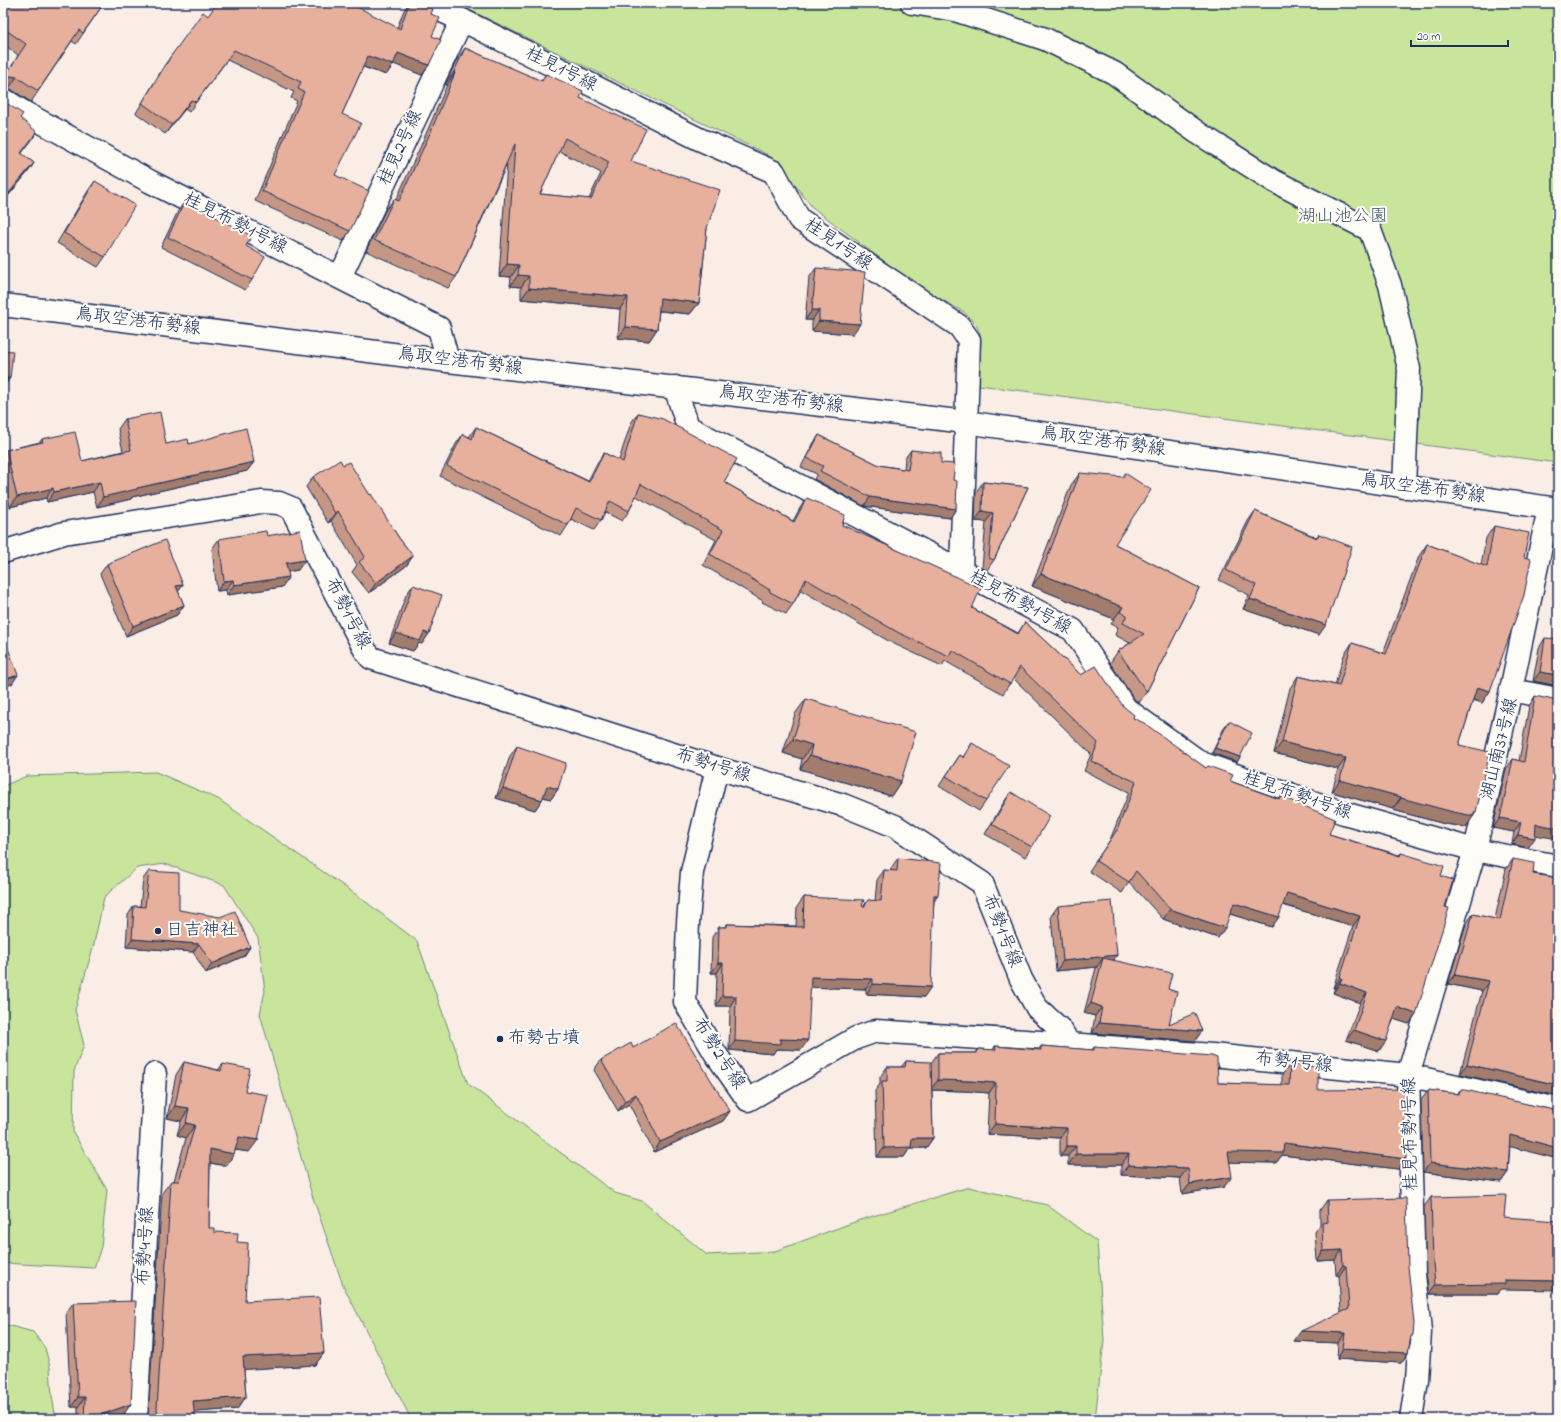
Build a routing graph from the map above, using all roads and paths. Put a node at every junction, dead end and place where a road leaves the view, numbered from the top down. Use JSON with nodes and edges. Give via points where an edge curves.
{"nodes":[{"id":1,"x":424,"y":3,"type":"edge"},
{"id":2,"x":912,"y":3,"type":"edge"},
{"id":3,"x":462,"y":20,"type":"junction"},
{"id":4,"x":3,"y":99,"type":"edge"},
{"id":5,"x":340,"y":277,"type":"junction"},
{"id":6,"x":3,"y":305,"type":"edge"},
{"id":7,"x":448,"y":361,"type":"junction"},
{"id":8,"x":675,"y":387,"type":"junction"},
{"id":9,"x":966,"y":422,"type":"junction"},
{"id":10,"x":1404,"y":487,"type":"junction"},
{"id":11,"x":1554,"y":508,"type":"edge"},
{"id":12,"x":3,"y":552,"type":"edge"},
{"id":13,"x":961,"y":570,"type":"junction"},
{"id":14,"x":1511,"y":690,"type":"junction"},
{"id":15,"x":1558,"y":699,"type":"edge"},
{"id":16,"x":717,"y":768,"type":"junction"},
{"id":17,"x":1475,"y":850,"type":"junction"},
{"id":18,"x":1558,"y":866,"type":"edge"},
{"id":19,"x":1069,"y":1044,"type":"junction"},
{"id":20,"x":155,"y":1074,"type":"dead end"},
{"id":21,"x":1408,"y":1075,"type":"junction"},
{"id":22,"x":1558,"y":1109,"type":"edge"},
{"id":23,"x":136,"y":1419,"type":"edge"},
{"id":24,"x":1411,"y":1419,"type":"edge"}],
"edges":[{"from":1,"to":3,"type":"street","name":"桂見1号線"},
{"from":2,"to":10,"type":"street","via":[[955,10],[1045,39],[1114,73],[1198,133],[1274,182],[1370,230],[1390,285],[1410,369]]},
{"from":3,"to":5,"type":"street","name":"桂見2号線"},
{"from":3,"to":9,"type":"street","name":"桂見1号線","via":[[699,139],[774,172],[799,218],[959,326],[969,340]]},
{"from":4,"to":5,"type":"street","name":"桂見布勢1号線","via":[[151,182]]},
{"from":5,"to":7,"type":"street","name":"桂見布勢1号線","via":[[439,328]]},
{"from":6,"to":7,"type":"street","name":"鳥取空港布勢線"},
{"from":7,"to":8,"type":"street","name":"鳥取空港布勢線"},
{"from":8,"to":9,"type":"street","name":"鳥取空港布勢線"},
{"from":8,"to":13,"type":"street","name":"桂見布勢1号線","via":[[688,427]]},
{"from":9,"to":10,"type":"street","name":"鳥取空港布勢線"},
{"from":9,"to":13,"type":"street","name":"桂見1号線"},
{"from":10,"to":11,"type":"street","name":"鳥取空港布勢線"},
{"from":11,"to":14,"type":"street"},
{"from":12,"to":16,"type":"street","name":"布勢1号線","via":[[64,533],[261,502],[279,503],[291,508],[371,658]]},
{"from":13,"to":17,"type":"street","name":"桂見布勢1号線","via":[[1073,630],[1126,709],[1201,763],[1344,813]]},
{"from":14,"to":15,"type":"street","name":"湖山南37号線"},
{"from":14,"to":17,"type":"street","name":"湖山南37号線"},
{"from":16,"to":19,"type":"street","name":"布勢1号線","via":[[843,804],[895,826],[982,883],[1021,979],[1037,1008],[1061,1030]]},
{"from":16,"to":19,"type":"street","name":"布勢2号線","via":[[692,872],[685,1002],[715,1053],[748,1100],[856,1038],[876,1031]]},
{"from":17,"to":18,"type":"street"},
{"from":17,"to":21,"type":"street","name":"桂見布勢1号線"},
{"from":19,"to":21,"type":"street","name":"布勢1号線","via":[[1212,1055]]},
{"from":20,"to":23,"type":"street","name":"布勢4号線"},
{"from":21,"to":22,"type":"street"},
{"from":21,"to":24,"type":"street","name":"桂見布勢1号線","via":[[1414,1274],[1420,1332]]}]}
